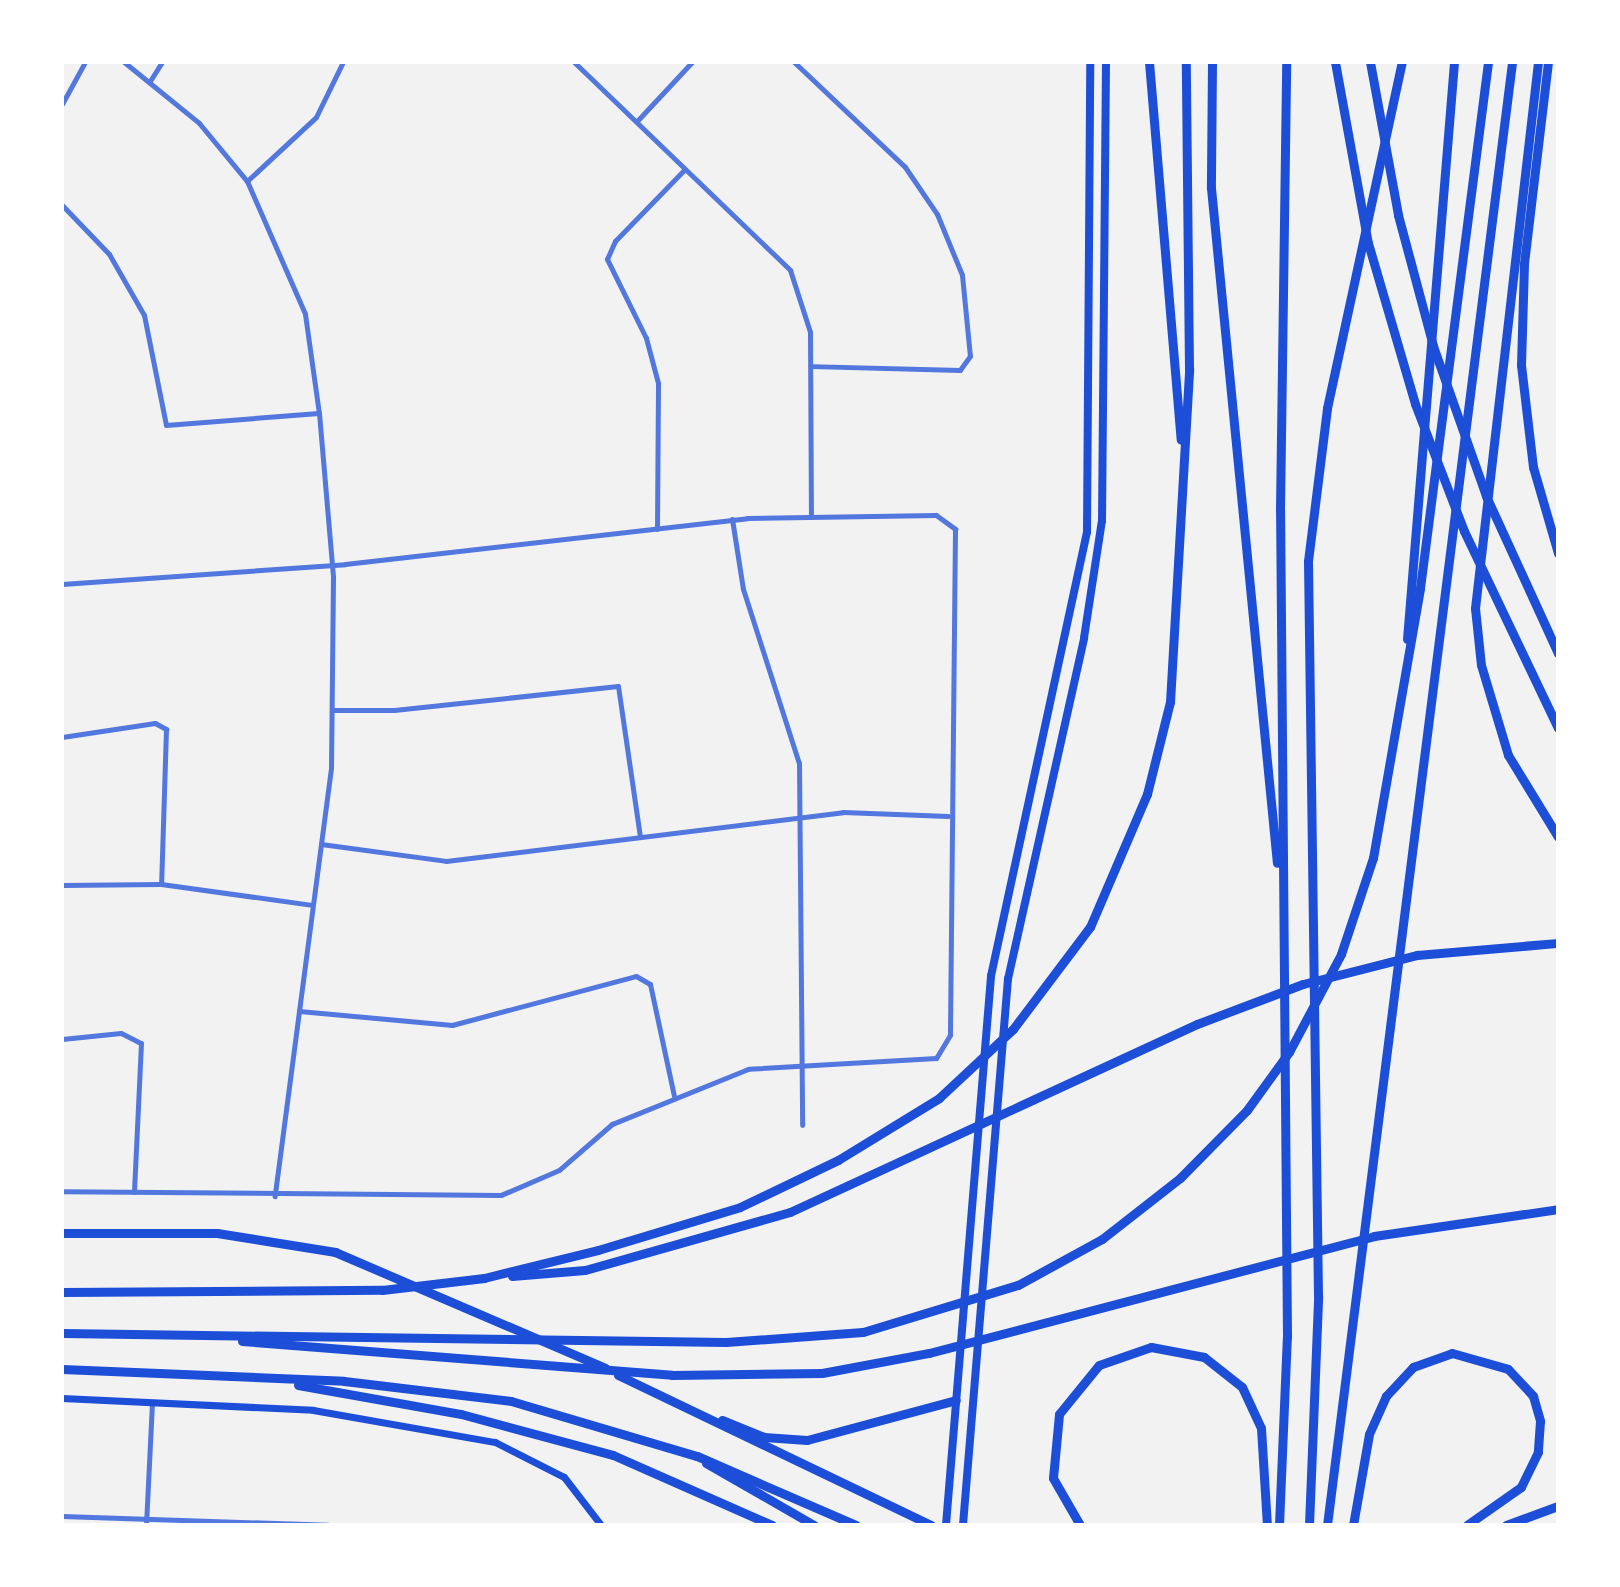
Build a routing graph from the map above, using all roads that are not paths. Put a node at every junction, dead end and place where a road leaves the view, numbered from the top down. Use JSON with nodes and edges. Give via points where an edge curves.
{"nodes":[{"id":1,"x":85,"y":62,"type":"edge"},
{"id":2,"x":124,"y":62,"type":"edge"},
{"id":3,"x":162,"y":62,"type":"edge"},
{"id":4,"x":343,"y":62,"type":"edge"},
{"id":5,"x":574,"y":62,"type":"edge"},
{"id":6,"x":692,"y":62,"type":"edge"},
{"id":7,"x":794,"y":62,"type":"edge"},
{"id":8,"x":1090,"y":62,"type":"edge"},
{"id":9,"x":1106,"y":62,"type":"edge"},
{"id":10,"x":1149,"y":62,"type":"edge"},
{"id":11,"x":1186,"y":62,"type":"edge"},
{"id":12,"x":1212,"y":62,"type":"edge"},
{"id":13,"x":1286,"y":62,"type":"edge"},
{"id":14,"x":1335,"y":62,"type":"edge"},
{"id":15,"x":1370,"y":62,"type":"edge"},
{"id":16,"x":1402,"y":62,"type":"edge"},
{"id":17,"x":1454,"y":62,"type":"edge"},
{"id":18,"x":1488,"y":62,"type":"edge"},
{"id":19,"x":1512,"y":62,"type":"edge"},
{"id":20,"x":1538,"y":62,"type":"edge"},
{"id":21,"x":1548,"y":62,"type":"edge"},
{"id":22,"x":150,"y":81,"type":"junction"},
{"id":23,"x":62,"y":104,"type":"edge"},
{"id":24,"x":637,"y":121,"type":"junction"},
{"id":25,"x":685,"y":169,"type":"junction"},
{"id":26,"x":247,"y":181,"type":"junction"},
{"id":27,"x":62,"y":205,"type":"edge"},
{"id":28,"x":811,"y":366,"type":"junction"},
{"id":29,"x":319,"y":413,"type":"junction"},
{"id":30,"x":1184,"y":475,"type":"junction"},
{"id":31,"x":811,"y":517,"type":"junction"},
{"id":32,"x":732,"y":519,"type":"junction"},
{"id":33,"x":657,"y":529,"type":"junction"},
{"id":34,"x":1558,"y":553,"type":"edge"},
{"id":35,"x":331,"y":565,"type":"junction"},
{"id":36,"x":62,"y":584,"type":"edge"},
{"id":37,"x":1558,"y":653,"type":"edge"},
{"id":38,"x":1404,"y":690,"type":"junction"},
{"id":39,"x":332,"y":710,"type":"junction"},
{"id":40,"x":1558,"y":728,"type":"edge"},
{"id":41,"x":62,"y":737,"type":"edge"},
{"id":42,"x":948,"y":816,"type":"junction"},
{"id":43,"x":801,"y":818,"type":"junction"},
{"id":44,"x":640,"y":836,"type":"junction"},
{"id":45,"x":1558,"y":837,"type":"edge"},
{"id":46,"x":321,"y":844,"type":"junction"},
{"id":47,"x":161,"y":884,"type":"junction"},
{"id":48,"x":62,"y":885,"type":"edge"},
{"id":49,"x":312,"y":905,"type":"junction"},
{"id":50,"x":1281,"y":942,"type":"junction"},
{"id":51,"x":1558,"y":943,"type":"edge"},
{"id":52,"x":299,"y":1011,"type":"junction"},
{"id":53,"x":62,"y":1039,"type":"edge"},
{"id":54,"x":801,"y":1065,"type":"junction"},
{"id":55,"x":674,"y":1096,"type":"junction"},
{"id":56,"x":802,"y":1125,"type":"dead end"},
{"id":57,"x":62,"y":1191,"type":"edge"},
{"id":58,"x":134,"y":1192,"type":"junction"},
{"id":59,"x":275,"y":1196,"type":"junction"},
{"id":60,"x":1558,"y":1209,"type":"edge"},
{"id":61,"x":62,"y":1233,"type":"edge"},
{"id":62,"x":484,"y":1278,"type":"junction"},
{"id":63,"x":62,"y":1292,"type":"edge"},
{"id":64,"x":62,"y":1333,"type":"edge"},
{"id":65,"x":180,"y":1336,"type":"junction"},
{"id":66,"x":62,"y":1369,"type":"edge"},
{"id":67,"x":231,"y":1376,"type":"junction"},
{"id":68,"x":62,"y":1398,"type":"edge"},
{"id":69,"x":670,"y":1400,"type":"junction"},
{"id":70,"x":956,"y":1400,"type":"junction"},
{"id":71,"x":152,"y":1401,"type":"junction"},
{"id":72,"x":697,"y":1456,"type":"junction"},
{"id":73,"x":1558,"y":1506,"type":"edge"},
{"id":74,"x":62,"y":1516,"type":"edge"},
{"id":75,"x":146,"y":1522,"type":"edge"},
{"id":76,"x":328,"y":1525,"type":"edge"},
{"id":77,"x":601,"y":1525,"type":"edge"},
{"id":78,"x":772,"y":1525,"type":"edge"},
{"id":79,"x":814,"y":1525,"type":"edge"},
{"id":80,"x":856,"y":1525,"type":"edge"},
{"id":81,"x":931,"y":1525,"type":"edge"},
{"id":82,"x":946,"y":1525,"type":"edge"},
{"id":83,"x":963,"y":1525,"type":"edge"},
{"id":84,"x":1080,"y":1525,"type":"edge"},
{"id":85,"x":1267,"y":1525,"type":"edge"},
{"id":86,"x":1279,"y":1525,"type":"edge"},
{"id":87,"x":1309,"y":1525,"type":"edge"},
{"id":88,"x":1327,"y":1525,"type":"edge"},
{"id":89,"x":1353,"y":1525,"type":"edge"},
{"id":90,"x":1467,"y":1525,"type":"edge"},
{"id":91,"x":1506,"y":1525,"type":"edge"}],
"edges":[{"from":1,"to":23,"type":"street"},
{"from":2,"to":22,"type":"street"},
{"from":3,"to":22,"type":"street"},
{"from":4,"to":26,"type":"street","via":[[316,117]]},
{"from":5,"to":24,"type":"street"},
{"from":6,"to":24,"type":"street"},
{"from":7,"to":28,"type":"street","via":[[905,167],[937,214],[962,275],[970,356],[960,370]]},
{"from":8,"to":70,"type":"main road","via":[[1087,532],[991,976]]},
{"from":9,"to":83,"type":"main road","via":[[1102,521],[1084,638],[1008,979]]},
{"from":10,"to":30,"type":"highway"},
{"from":11,"to":30,"type":"highway"},
{"from":12,"to":50,"type":"highway","via":[[1211,188]]},
{"from":13,"to":50,"type":"highway"},
{"from":14,"to":40,"type":"highway","via":[[1368,243],[1415,404],[1464,531]]},
{"from":15,"to":37,"type":"highway","via":[[1398,215],[1433,346],[1491,509]]},
{"from":16,"to":87,"type":"highway","via":[[1327,408],[1308,561],[1318,1296]]},
{"from":17,"to":38,"type":"highway"},
{"from":18,"to":38,"type":"highway"},
{"from":19,"to":88,"type":"highway"},
{"from":20,"to":45,"type":"highway","via":[[1475,608],[1481,665],[1508,755]]},
{"from":21,"to":34,"type":"highway","via":[[1524,264],[1521,365],[1533,467]]},
{"from":22,"to":26,"type":"street","via":[[199,123]]},
{"from":24,"to":25,"type":"street"},
{"from":25,"to":28,"type":"street","via":[[790,270],[807,314]]},
{"from":25,"to":33,"type":"street","via":[[615,241],[607,259],[646,338],[658,383]]},
{"from":26,"to":29,"type":"street","via":[[305,314]]},
{"from":27,"to":29,"type":"street","via":[[109,254],[144,315],[166,425]]},
{"from":28,"to":31,"type":"street"},
{"from":29,"to":35,"type":"street"},
{"from":30,"to":62,"type":"highway","via":[[1178,648],[1160,750],[1090,927],[1032,1007],[939,1098],[885,1135],[740,1207]]},
{"from":31,"to":32,"type":"street"},
{"from":31,"to":42,"type":"street","via":[[953,520]]},
{"from":32,"to":33,"type":"street"},
{"from":32,"to":43,"type":"street","via":[[743,589],[795,740]]},
{"from":33,"to":35,"type":"street"},
{"from":35,"to":36,"type":"street"},
{"from":35,"to":39,"type":"street"},
{"from":38,"to":65,"type":"highway","via":[[1386,806],[1358,909],[1303,1028],[1227,1133],[1130,1220],[1018,1285],[928,1318],[812,1339]]},
{"from":39,"to":44,"type":"street","via":[[394,710],[618,686]]},
{"from":39,"to":46,"type":"street"},
{"from":41,"to":47,"type":"street","via":[[155,723],[166,729]]},
{"from":42,"to":43,"type":"street"},
{"from":42,"to":54,"type":"street","via":[[948,1045],[926,1060]]},
{"from":43,"to":44,"type":"street"},
{"from":43,"to":54,"type":"street"},
{"from":44,"to":46,"type":"street","via":[[446,861]]},
{"from":46,"to":49,"type":"street"},
{"from":47,"to":48,"type":"street"},
{"from":47,"to":49,"type":"street"},
{"from":49,"to":52,"type":"street"},
{"from":50,"to":86,"type":"highway","via":[[1287,1325]]},
{"from":51,"to":62,"type":"highway","via":[[1417,955],[1303,984],[1197,1024],[790,1212],[677,1249],[585,1270]]},
{"from":52,"to":55,"type":"street","via":[[452,1025],[636,976],[650,984]]},
{"from":52,"to":59,"type":"street"},
{"from":53,"to":58,"type":"street","via":[[121,1033],[141,1043]]},
{"from":54,"to":55,"type":"street","via":[[748,1069]]},
{"from":54,"to":56,"type":"street"},
{"from":55,"to":59,"type":"street","via":[[612,1124],[542,1180],[501,1195]]},
{"from":57,"to":58,"type":"street"},
{"from":58,"to":59,"type":"street"},
{"from":60,"to":65,"type":"highway","via":[[1421,1226],[929,1353],[822,1373],[704,1377]]},
{"from":61,"to":69,"type":"highway","via":[[217,1233],[335,1252],[437,1291]]},
{"from":62,"to":63,"type":"highway","via":[[382,1290]]},
{"from":64,"to":65,"type":"highway"},
{"from":66,"to":67,"type":"highway"},
{"from":67,"to":72,"type":"highway","via":[[485,1396]]},
{"from":67,"to":78,"type":"highway","via":[[396,1400],[536,1433],[651,1469]]},
{"from":68,"to":71,"type":"main road"},
{"from":69,"to":70,"type":"highway","via":[[764,1437],[807,1440]]},
{"from":69,"to":81,"type":"highway"},
{"from":70,"to":82,"type":"main road"},
{"from":71,"to":75,"type":"street"},
{"from":71,"to":77,"type":"main road","via":[[313,1410],[495,1442],[564,1477]]},
{"from":72,"to":79,"type":"highway"},
{"from":72,"to":80,"type":"highway"},
{"from":73,"to":91,"type":"highway"},
{"from":74,"to":75,"type":"street"},
{"from":75,"to":76,"type":"street"},
{"from":84,"to":85,"type":"highway","via":[[1053,1478],[1059,1414],[1099,1365],[1151,1347],[1204,1357],[1242,1387],[1261,1428]]},
{"from":89,"to":90,"type":"highway","via":[[1369,1434],[1386,1396],[1413,1367],[1452,1353],[1490,1359],[1515,1375],[1540,1421],[1538,1452],[1521,1487]]}]}
